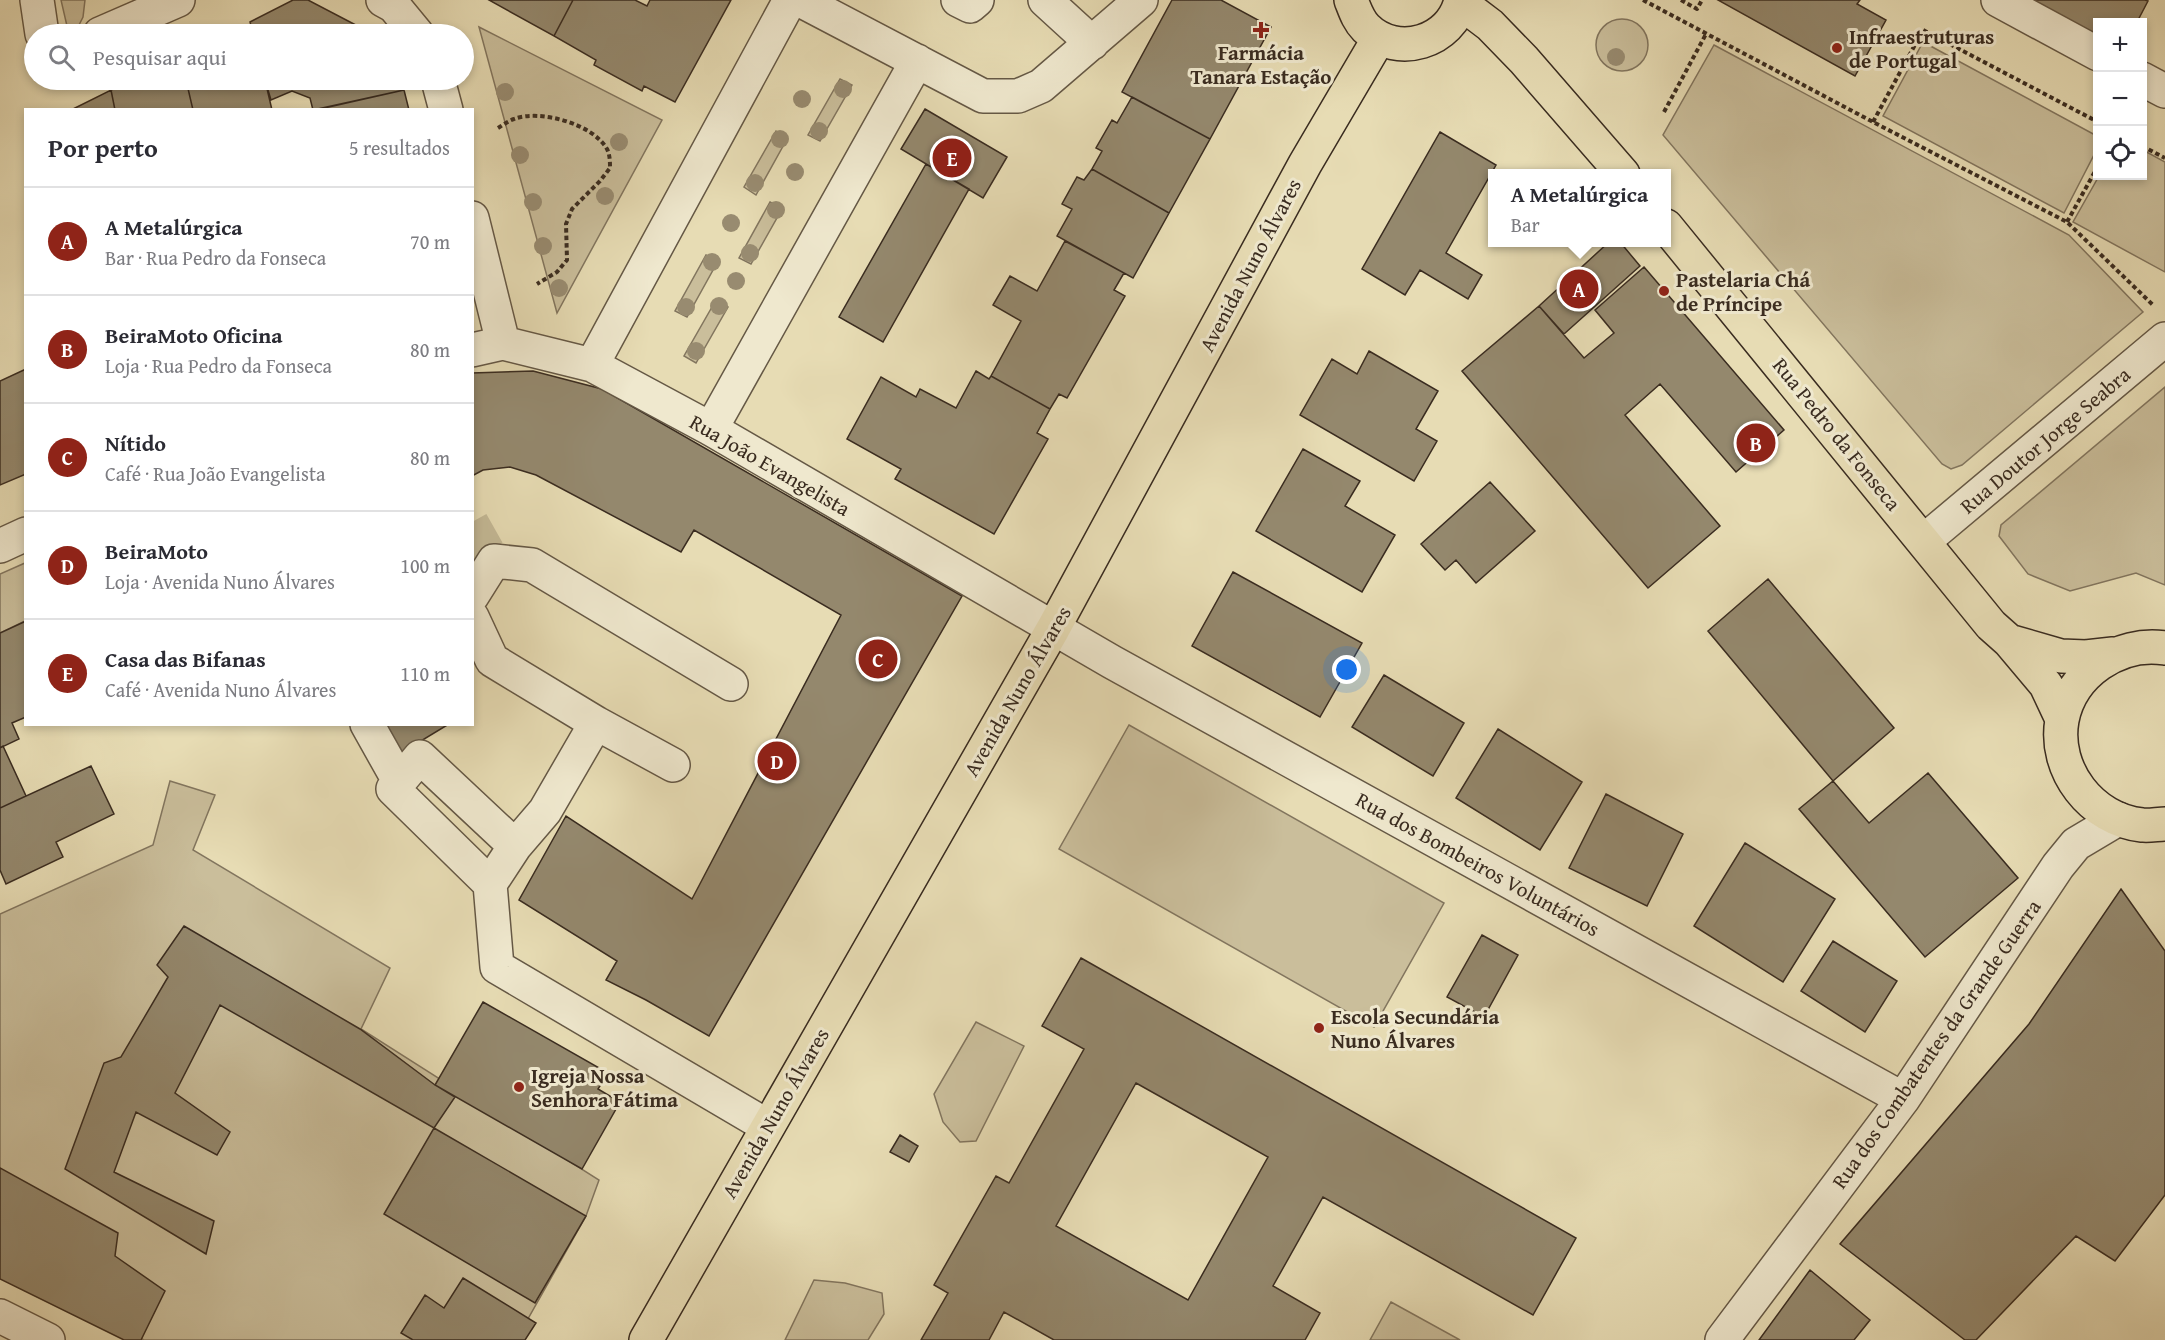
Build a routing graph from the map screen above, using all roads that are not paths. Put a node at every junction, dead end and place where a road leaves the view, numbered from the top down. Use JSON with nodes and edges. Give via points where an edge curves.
{"nodes":[{"id":1,"x":37,"y":0,"type":"edge"},
{"id":2,"x":178,"y":0,"type":"edge"},
{"id":3,"x":383,"y":0,"type":"edge"},
{"id":4,"x":790,"y":0,"type":"edge"},
{"id":5,"x":800,"y":0,"type":"edge"},
{"id":6,"x":958,"y":0,"type":"edge"},
{"id":7,"x":977,"y":0,"type":"edge"},
{"id":8,"x":1045,"y":0,"type":"edge"},
{"id":9,"x":1141,"y":0,"type":"edge"},
{"id":10,"x":1351,"y":0,"type":"edge"},
{"id":11,"x":1998,"y":0,"type":"edge"},
{"id":12,"x":1461,"y":2,"type":"edge"},
{"id":13,"x":41,"y":24,"type":"edge"},
{"id":14,"x":123,"y":24,"type":"edge"},
{"id":15,"x":409,"y":24,"type":"edge"},
{"id":16,"x":1379,"y":38,"type":"junction"},
{"id":17,"x":1092,"y":43,"type":"junction"},
{"id":18,"x":2093,"y":52,"type":"edge"},
{"id":19,"x":917,"y":61,"type":"junction"},
{"id":20,"x":2147,"y":82,"type":"edge"},
{"id":21,"x":441,"y":90,"type":"edge"},
{"id":22,"x":2165,"y":91,"type":"edge"},
{"id":23,"x":445,"y":108,"type":"edge"},
{"id":24,"x":1619,"y":169,"type":"edge"},
{"id":25,"x":1671,"y":232,"type":"edge"},
{"id":26,"x":474,"y":234,"type":"edge"},
{"id":27,"x":2165,"y":339,"type":"edge"},
{"id":28,"x":488,"y":346,"type":"edge"},
{"id":29,"x":592,"y":365,"type":"junction"},
{"id":30,"x":711,"y":429,"type":"junction"},
{"id":31,"x":24,"y":535,"type":"edge"},
{"id":32,"x":1923,"y":541,"type":"junction"},
{"id":33,"x":0,"y":546,"type":"edge"},
{"id":34,"x":474,"y":593,"type":"edge"},
{"id":35,"x":474,"y":621,"type":"edge"},
{"id":36,"x":1053,"y":629,"type":"junction"},
{"id":37,"x":2009,"y":641,"type":"junction"},
{"id":38,"x":2165,"y":648,"type":"edge"},
{"id":39,"x":2114,"y":654,"type":"junction"},
{"id":40,"x":731,"y":684,"type":"dead end"},
{"id":41,"x":2062,"y":719,"type":"junction"},
{"id":42,"x":596,"y":723,"type":"junction"},
{"id":43,"x":368,"y":726,"type":"edge"},
{"id":44,"x":673,"y":765,"type":"dead end"},
{"id":45,"x":399,"y":780,"type":"junction"},
{"id":46,"x":2118,"y":819,"type":"junction"},
{"id":47,"x":2165,"y":824,"type":"edge"},
{"id":48,"x":515,"y":846,"type":"junction"},
{"id":49,"x":490,"y":884,"type":"junction"},
{"id":50,"x":1903,"y":1099,"type":"junction"},
{"id":51,"x":767,"y":1126,"type":"junction"},
{"id":52,"x":0,"y":1316,"type":"edge"},
{"id":53,"x":48,"y":1340,"type":"edge"},
{"id":54,"x":646,"y":1340,"type":"edge"},
{"id":55,"x":1722,"y":1340,"type":"edge"}],
"edges":[{"from":1,"to":13,"type":"street"},
{"from":2,"to":14,"type":"street"},
{"from":3,"to":15,"type":"street","via":[[394,6]]},
{"from":4,"to":29,"type":"street"},
{"from":5,"to":19,"type":"street"},
{"from":6,"to":7,"type":"street","via":[[970,6]]},
{"from":8,"to":17,"type":"street"},
{"from":9,"to":17,"type":"street"},
{"from":10,"to":16,"type":"main road","via":[[1366,28]]},
{"from":11,"to":18,"type":"street"},
{"from":12,"to":16,"type":"main road","via":[[1454,19],[1428,40],[1412,45]]},
{"from":12,"to":24,"type":"main road","via":[[1524,60]]},
{"from":16,"to":36,"type":"main road","name":"Avenida Nuno Álvares","via":[[1305,164]]},
{"from":17,"to":19,"type":"street","via":[[1041,86],[1018,96],[983,96]]},
{"from":19,"to":30,"type":"street"},
{"from":20,"to":22,"type":"street"},
{"from":21,"to":23,"type":"street"},
{"from":25,"to":32,"type":"main road","name":"Rua Pedro da Fonseca"},
{"from":26,"to":28,"type":"street"},
{"from":27,"to":32,"type":"street","name":"Rua Doutor Jorge Seabra"},
{"from":28,"to":29,"type":"street","name":"Rua João Evangelista"},
{"from":29,"to":30,"type":"street","name":"Rua João Evangelista"},
{"from":30,"to":36,"type":"street","name":"Rua João Evangelista"},
{"from":31,"to":33,"type":"street"},
{"from":32,"to":37,"type":"main road","name":"Rua Pedro da Fonseca","via":[[1991,625]]},
{"from":34,"to":40,"type":"street","via":[[494,561],[532,565]]},
{"from":35,"to":42,"type":"street","via":[[492,660]]},
{"from":36,"to":50,"type":"street","name":"Rua dos Bombeiros Voluntários"},
{"from":36,"to":51,"type":"main road","name":"Avenida Nuno Álvares"},
{"from":37,"to":39,"type":"main road","name":"Rua Pedro da Fonseca","via":[[2061,656]]},
{"from":37,"to":41,"type":"main road","name":"Rua Pedro da Fonseca","via":[[2046,685]]},
{"from":38,"to":39,"type":"main road","name":"Rua Pedro da Fonseca","via":[[2137,648]]},
{"from":39,"to":41,"type":"main road","via":[[2090,670],[2072,692]]},
{"from":41,"to":46,"type":"main road","via":[[2061,744],[2074,782],[2096,807]]},
{"from":42,"to":44,"type":"street"},
{"from":42,"to":48,"type":"street","via":[[545,812]]},
{"from":43,"to":45,"type":"street"},
{"from":45,"to":48,"type":"street","via":[[420,758]]},
{"from":45,"to":49,"type":"street","via":[[393,789]]},
{"from":46,"to":47,"type":"main road","via":[[2142,825]]},
{"from":46,"to":50,"type":"street","name":"Rua dos Combatentes da Grande Guerra","via":[[2076,844],[2058,866]]},
{"from":48,"to":49,"type":"street"},
{"from":49,"to":51,"type":"street","via":[[497,967]]},
{"from":50,"to":55,"type":"street","name":"Rua dos Combatentes da Grande Guerra"},
{"from":51,"to":54,"type":"main road","name":"Avenida Nuno Álvares"},
{"from":52,"to":53,"type":"street"}]}
